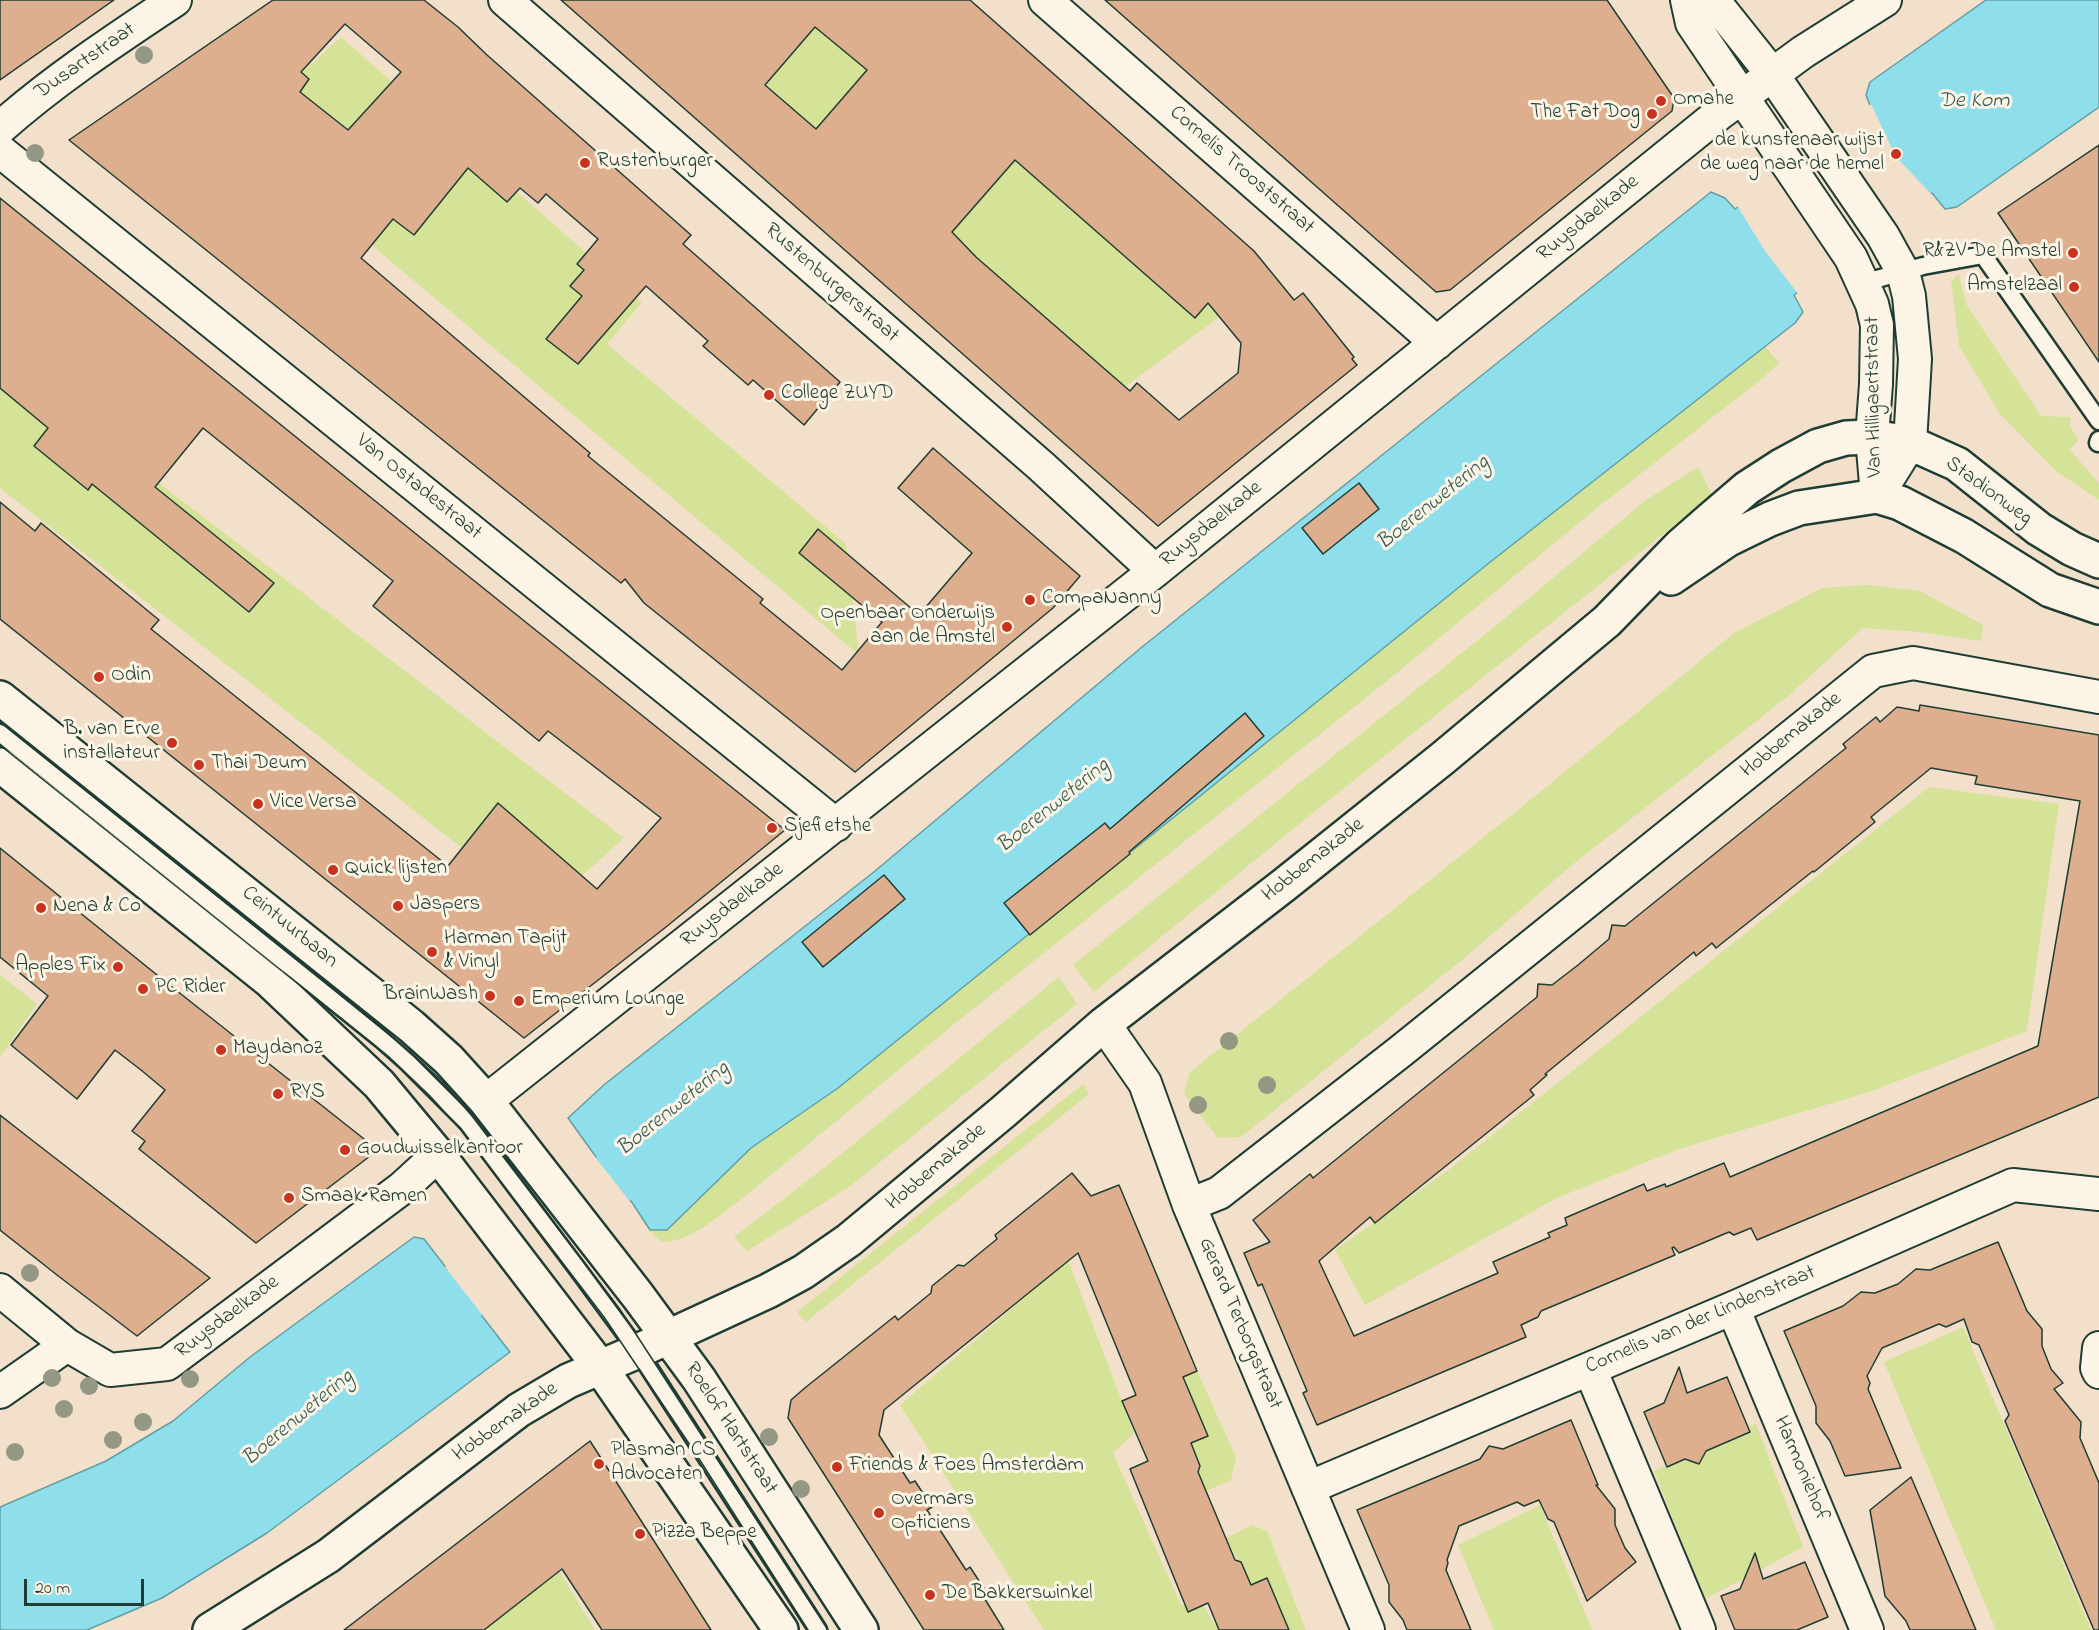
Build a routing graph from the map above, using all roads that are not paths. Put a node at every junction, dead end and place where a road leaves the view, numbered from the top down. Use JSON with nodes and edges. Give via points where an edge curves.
{"nodes":[{"id":1,"x":175,"y":0,"type":"edge"},
{"id":2,"x":505,"y":0,"type":"edge"},
{"id":3,"x":1045,"y":0,"type":"edge"},
{"id":4,"x":1687,"y":0,"type":"edge"},
{"id":5,"x":1713,"y":0,"type":"edge"},
{"id":6,"x":1885,"y":0,"type":"edge"},
{"id":7,"x":1772,"y":74,"type":"junction"},
{"id":8,"x":1742,"y":96,"type":"junction"},
{"id":9,"x":0,"y":128,"type":"edge"},
{"id":10,"x":0,"y":151,"type":"edge"},
{"id":11,"x":1857,"y":271,"type":"junction"},
{"id":12,"x":1903,"y":272,"type":"junction"},
{"id":13,"x":1437,"y":343,"type":"junction"},
{"id":14,"x":2099,"y":421,"type":"edge"},
{"id":15,"x":1872,"y":437,"type":"junction"},
{"id":16,"x":1910,"y":443,"type":"junction"},
{"id":17,"x":1877,"y":496,"type":"junction"},
{"id":18,"x":2099,"y":561,"type":"edge"},
{"id":19,"x":1155,"y":571,"type":"junction"},
{"id":20,"x":2099,"y":607,"type":"edge"},
{"id":21,"x":1607,"y":621,"type":"junction"},
{"id":22,"x":2099,"y":697,"type":"edge"},
{"id":23,"x":0,"y":698,"type":"edge"},
{"id":24,"x":0,"y":733,"type":"edge"},
{"id":25,"x":0,"y":765,"type":"edge"},
{"id":26,"x":836,"y":825,"type":"junction"},
{"id":27,"x":1104,"y":1024,"type":"junction"},
{"id":28,"x":486,"y":1101,"type":"junction"},
{"id":29,"x":438,"y":1155,"type":"junction"},
{"id":30,"x":540,"y":1194,"type":"junction"},
{"id":31,"x":2099,"y":1194,"type":"edge"},
{"id":32,"x":1189,"y":1205,"type":"junction"},
{"id":33,"x":578,"y":1244,"type":"junction"},
{"id":34,"x":0,"y":1290,"type":"edge"},
{"id":35,"x":1733,"y":1308,"type":"junction"},
{"id":36,"x":668,"y":1337,"type":"junction"},
{"id":37,"x":67,"y":1345,"type":"junction"},
{"id":38,"x":2099,"y":1348,"type":"edge"},
{"id":39,"x":638,"y":1351,"type":"junction"},
{"id":40,"x":600,"y":1367,"type":"junction"},
{"id":41,"x":1590,"y":1369,"type":"junction"},
{"id":42,"x":2099,"y":1372,"type":"edge"},
{"id":43,"x":0,"y":1392,"type":"edge"},
{"id":44,"x":1308,"y":1488,"type":"junction"},
{"id":45,"x":210,"y":1630,"type":"edge"},
{"id":46,"x":781,"y":1630,"type":"edge"},
{"id":47,"x":818,"y":1630,"type":"edge"},
{"id":48,"x":861,"y":1630,"type":"edge"},
{"id":49,"x":1368,"y":1630,"type":"edge"},
{"id":50,"x":1699,"y":1630,"type":"edge"},
{"id":51,"x":1867,"y":1630,"type":"edge"}],
"edges":[{"from":1,"to":9,"type":"street","name":"Dusartstraat","via":[[38,96]]},
{"from":2,"to":19,"type":"street","name":"Rustenburgerstraat","via":[[1041,465]]},
{"from":3,"to":13,"type":"street","name":"Cornelis Trooststraat"},
{"from":4,"to":8,"type":"street","name":"Van Hilligaertstraat","via":[[1692,23]]},
{"from":5,"to":7,"type":"street","name":"Van Hilligaertstraat"},
{"from":6,"to":7,"type":"street","name":"Ruysdaelkade"},
{"from":7,"to":8,"type":"street","name":"Ruysdaelkade"},
{"from":7,"to":12,"type":"street","name":"Van Hilligaertstraat"},
{"from":8,"to":11,"type":"street","name":"Van Hilligaertstraat"},
{"from":8,"to":13,"type":"street","name":"Ruysdaelkade"},
{"from":10,"to":26,"type":"street","name":"Van Ostadestraat"},
{"from":11,"to":12,"type":"lane"},
{"from":11,"to":15,"type":"street","name":"Van Hilligaertstraat","via":[[1872,304],[1876,325]]},
{"from":12,"to":14,"type":"lane","via":[[1983,255]]},
{"from":12,"to":16,"type":"street","name":"Van Hilligaertstraat","via":[[1910,296],[1915,359]]},
{"from":13,"to":19,"type":"street","name":"Ruysdaelkade"},
{"from":15,"to":16,"type":"main road","name":"Stadionweg"},
{"from":15,"to":17,"type":"street","name":"Van Hilligaertstraat"},
{"from":15,"to":21,"type":"main road","name":"Hobbemakade","via":[[1846,438],[1818,446],[1747,488],[1680,546]]},
{"from":16,"to":17,"type":"street","name":"Van Hilligaertstraat"},
{"from":16,"to":18,"type":"main road","name":"Stadionweg","via":[[1957,464],[2039,529]]},
{"from":17,"to":20,"type":"main road","via":[[1900,503],[1964,536],[2050,590]]},
{"from":17,"to":21,"type":"main road","name":"Hobbemakade","via":[[1799,508],[1770,519],[1727,540]]},
{"from":19,"to":26,"type":"street","name":"Ruysdaelkade"},
{"from":21,"to":27,"type":"main road","name":"Hobbemakade","via":[[1294,878]]},
{"from":22,"to":32,"type":"street","name":"Hobbemakade","via":[[1913,663],[1873,671],[1410,1044],[1219,1193]]},
{"from":23,"to":28,"type":"main road","name":"Ceintuurbaan","via":[[411,1026]]},
{"from":24,"to":30,"type":"lane","name":"Ceintuurbaan","via":[[402,1057]]},
{"from":25,"to":29,"type":"main road","via":[[280,990],[379,1084]]},
{"from":26,"to":28,"type":"street","name":"Ruysdaelkade"},
{"from":27,"to":32,"type":"street","name":"Gerard Terborgstraat","via":[[1145,1083]]},
{"from":27,"to":36,"type":"main road","name":"Hobbemakade","via":[[1004,1113],[849,1240],[777,1286]]},
{"from":28,"to":30,"type":"main road","name":"Ceintuurbaan"},
{"from":29,"to":37,"type":"street","name":"Ruysdaelkade","via":[[402,1188],[167,1364],[110,1370]]},
{"from":29,"to":40,"type":"main road"},
{"from":30,"to":33,"type":"main road","name":"Roelof Hartstraat"},
{"from":31,"to":35,"type":"street","name":"Cornelis van der Lindenstraat","via":[[2013,1185]]},
{"from":32,"to":44,"type":"street","name":"Gerard Terborgstraat"},
{"from":33,"to":36,"type":"main road","name":"Roelof Hartstraat"},
{"from":33,"to":39,"type":"lane"},
{"from":34,"to":37,"type":"street","name":"Ruysdaelkade"},
{"from":35,"to":41,"type":"street","name":"Cornelis van der Lindenstraat"},
{"from":35,"to":51,"type":"street","name":"Harmoniehof"},
{"from":36,"to":39,"type":"main road","name":"Hobbemakade"},
{"from":36,"to":48,"type":"main road","name":"Roelof Hartstraat"},
{"from":37,"to":43,"type":"street"},
{"from":38,"to":42,"type":"street"},
{"from":39,"to":40,"type":"main road","name":"Hobbemakade"},
{"from":39,"to":47,"type":"lane","name":"Roelof Hartstraat"},
{"from":40,"to":45,"type":"main road","name":"Hobbemakade","via":[[519,1410],[328,1556]]},
{"from":40,"to":46,"type":"main road"},
{"from":41,"to":44,"type":"street","name":"Cornelis van der Lindenstraat"},
{"from":41,"to":50,"type":"street"},
{"from":44,"to":49,"type":"street","name":"Gerard Terborgstraat"}]}
